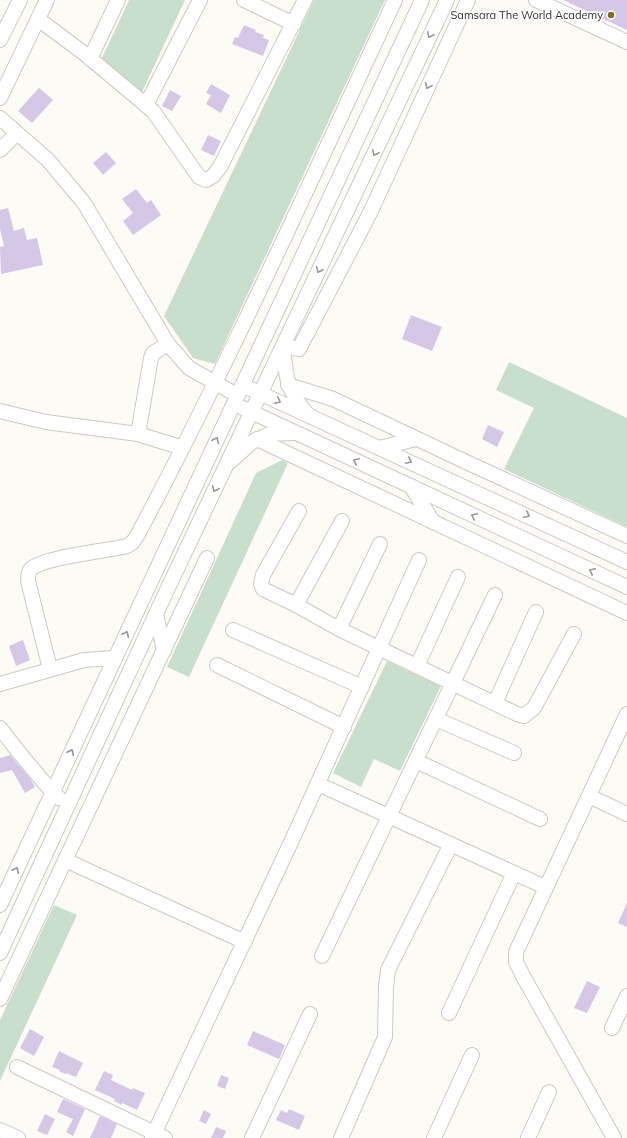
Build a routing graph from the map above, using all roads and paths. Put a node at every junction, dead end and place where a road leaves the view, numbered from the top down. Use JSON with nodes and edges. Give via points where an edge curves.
{"nodes":[{"id":1,"x":20,"y":0,"type":"edge"},
{"id":2,"x":47,"y":0,"type":"edge"},
{"id":3,"x":118,"y":0,"type":"edge"},
{"id":4,"x":200,"y":0,"type":"edge"},
{"id":5,"x":244,"y":0,"type":"edge"},
{"id":6,"x":305,"y":0,"type":"edge"},
{"id":7,"x":395,"y":0,"type":"edge"},
{"id":8,"x":422,"y":0,"type":"edge"},
{"id":9,"x":447,"y":0,"type":"edge"},
{"id":10,"x":468,"y":0,"type":"edge"},
{"id":11,"x":536,"y":0,"type":"edge"},
{"id":12,"x":38,"y":19,"type":"junction"},
{"id":13,"x":294,"y":24,"type":"junction"},
{"id":14,"x":0,"y":40,"type":"edge"},
{"id":15,"x":627,"y":42,"type":"edge"},
{"id":16,"x":90,"y":59,"type":"junction"},
{"id":17,"x":0,"y":98,"type":"edge"},
{"id":18,"x":146,"y":105,"type":"junction"},
{"id":19,"x":0,"y":118,"type":"edge"},
{"id":20,"x":17,"y":133,"type":"junction"},
{"id":21,"x":0,"y":150,"type":"edge"},
{"id":22,"x":363,"y":177,"type":"junction"},
{"id":23,"x":378,"y":195,"type":"junction"},
{"id":24,"x":370,"y":213,"type":"junction"},
{"id":25,"x":343,"y":219,"type":"junction"},
{"id":26,"x":168,"y":344,"type":"junction"},
{"id":27,"x":283,"y":346,"type":"junction"},
{"id":28,"x":216,"y":383,"type":"junction"},
{"id":29,"x":288,"y":385,"type":"junction"},
{"id":30,"x":260,"y":393,"type":"junction"},
{"id":31,"x":238,"y":394,"type":"junction"},
{"id":32,"x":0,"y":412,"type":"edge"},
{"id":33,"x":252,"y":412,"type":"junction"},
{"id":34,"x":307,"y":414,"type":"junction"},
{"id":35,"x":297,"y":433,"type":"junction"},
{"id":36,"x":138,"y":434,"type":"junction"},
{"id":37,"x":416,"y":438,"type":"junction"},
{"id":38,"x":257,"y":439,"type":"junction"},
{"id":39,"x":183,"y":448,"type":"junction"},
{"id":40,"x":379,"y":448,"type":"junction"},
{"id":41,"x":226,"y":465,"type":"junction"},
{"id":42,"x":411,"y":486,"type":"junction"},
{"id":43,"x":299,"y":511,"type":"dead end"},
{"id":44,"x":342,"y":521,"type":"dead end"},
{"id":45,"x":434,"y":522,"type":"junction"},
{"id":46,"x":627,"y":536,"type":"edge"},
{"id":47,"x":380,"y":544,"type":"dead end"},
{"id":48,"x":208,"y":558,"type":"dead end"},
{"id":49,"x":419,"y":560,"type":"dead end"},
{"id":50,"x":627,"y":562,"type":"edge"},
{"id":51,"x":458,"y":577,"type":"dead end"},
{"id":52,"x":627,"y":587,"type":"edge"},
{"id":53,"x":495,"y":595,"type":"dead end"},
{"id":54,"x":296,"y":605,"type":"junction"},
{"id":55,"x":536,"y":612,"type":"dead end"},
{"id":56,"x":156,"y":614,"type":"junction"},
{"id":57,"x":627,"y":614,"type":"edge"},
{"id":58,"x":339,"y":629,"type":"junction"},
{"id":59,"x":233,"y":630,"type":"dead end"},
{"id":60,"x":574,"y":634,"type":"dead end"},
{"id":61,"x":380,"y":648,"type":"junction"},
{"id":62,"x":164,"y":651,"type":"junction"},
{"id":63,"x":115,"y":658,"type":"junction"},
{"id":64,"x":217,"y":665,"type":"dead end"},
{"id":65,"x":417,"y":666,"type":"junction"},
{"id":66,"x":50,"y":668,"type":"junction"},
{"id":67,"x":453,"y":683,"type":"junction"},
{"id":68,"x":0,"y":684,"type":"edge"},
{"id":69,"x":362,"y":687,"type":"junction"},
{"id":70,"x":495,"y":703,"type":"junction"},
{"id":71,"x":627,"y":714,"type":"edge"},
{"id":72,"x":436,"y":719,"type":"junction"},
{"id":73,"x":344,"y":727,"type":"junction"},
{"id":74,"x":0,"y":728,"type":"edge"},
{"id":75,"x":514,"y":752,"type":"dead end"},
{"id":76,"x":416,"y":761,"type":"junction"},
{"id":77,"x":318,"y":784,"type":"junction"},
{"id":78,"x":52,"y":793,"type":"junction"},
{"id":79,"x":589,"y":796,"type":"junction"},
{"id":80,"x":68,"y":806,"type":"junction"},
{"id":81,"x":627,"y":814,"type":"edge"},
{"id":82,"x":389,"y":816,"type":"junction"},
{"id":83,"x":540,"y":819,"type":"dead end"},
{"id":84,"x":451,"y":844,"type":"junction"},
{"id":85,"x":65,"y":860,"type":"junction"},
{"id":86,"x":514,"y":873,"type":"junction"},
{"id":87,"x":546,"y":888,"type":"junction"},
{"id":88,"x":0,"y":905,"type":"edge"},
{"id":89,"x":245,"y":942,"type":"junction"},
{"id":90,"x":0,"y":953,"type":"edge"},
{"id":91,"x":322,"y":956,"type":"dead end"},
{"id":92,"x":627,"y":996,"type":"edge"},
{"id":93,"x":0,"y":999,"type":"edge"},
{"id":94,"x":310,"y":1014,"type":"dead end"},
{"id":95,"x":449,"y":1014,"type":"dead end"},
{"id":96,"x":612,"y":1028,"type":"dead end"},
{"id":97,"x":472,"y":1055,"type":"dead end"},
{"id":98,"x":17,"y":1067,"type":"dead end"},
{"id":99,"x":549,"y":1092,"type":"dead end"},
{"id":100,"x":0,"y":1130,"type":"edge"},
{"id":101,"x":157,"y":1136,"type":"edge"},
{"id":102,"x":18,"y":1138,"type":"edge"},
{"id":103,"x":252,"y":1138,"type":"edge"},
{"id":104,"x":341,"y":1138,"type":"edge"},
{"id":105,"x":434,"y":1138,"type":"edge"},
{"id":106,"x":528,"y":1138,"type":"edge"},
{"id":107,"x":614,"y":1138,"type":"edge"}],
"edges":[{"from":1,"to":14,"type":"street"},
{"from":2,"to":12,"type":"street"},
{"from":3,"to":16,"type":"street"},
{"from":4,"to":18,"type":"street"},
{"from":5,"to":13,"type":"street"},
{"from":6,"to":13,"type":"street"},
{"from":7,"to":28,"type":"street"},
{"from":8,"to":31,"type":"street"},
{"from":9,"to":22,"type":"street","one_way":true},
{"from":10,"to":23,"type":"street","one_way":true},
{"from":11,"to":15,"type":"street"},
{"from":12,"to":16,"type":"street"},
{"from":12,"to":17,"type":"street"},
{"from":13,"to":18,"type":"street","via":[[223,160],[213,176],[206,180],[199,177],[153,111]]},
{"from":16,"to":18,"type":"street"},
{"from":19,"to":20,"type":"street"},
{"from":20,"to":21,"type":"street"},
{"from":20,"to":26,"type":"street","via":[[48,160],[84,203]]},
{"from":22,"to":23,"type":"street"},
{"from":22,"to":25,"type":"street"},
{"from":23,"to":24,"type":"street"},
{"from":24,"to":25,"type":"street"},
{"from":24,"to":27,"type":"street","via":[[299,350]]},
{"from":25,"to":27,"type":"street","one_way":true},
{"from":26,"to":28,"type":"street","via":[[189,368]]},
{"from":26,"to":36,"type":"street","via":[[151,358]]},
{"from":27,"to":29,"type":"street"},
{"from":27,"to":30,"type":"street"},
{"from":28,"to":31,"type":"street"},
{"from":28,"to":39,"type":"street"},
{"from":29,"to":34,"type":"street"},
{"from":29,"to":37,"type":"street","via":[[333,399]]},
{"from":30,"to":31,"type":"street"},
{"from":30,"to":33,"type":"street"},
{"from":30,"to":34,"type":"street","one_way":true},
{"from":31,"to":33,"type":"street"},
{"from":63,"to":31,"type":"street","one_way":true},
{"from":32,"to":36,"type":"street","via":[[46,422]]},
{"from":33,"to":35,"type":"street"},
{"from":33,"to":41,"type":"street"},
{"from":34,"to":40,"type":"street"},
{"from":35,"to":38,"type":"street","via":[[270,434]]},
{"from":42,"to":35,"type":"street","one_way":true},
{"from":36,"to":39,"type":"street"},
{"from":37,"to":40,"type":"street"},
{"from":37,"to":46,"type":"street"},
{"from":38,"to":41,"type":"street"},
{"from":38,"to":45,"type":"street"},
{"from":39,"to":66,"type":"street","via":[[132,543],[121,548],[38,564],[30,569],[28,581]]},
{"from":40,"to":50,"type":"street","one_way":true},
{"from":41,"to":56,"type":"street","one_way":true},
{"from":42,"to":45,"type":"street"},
{"from":52,"to":42,"type":"street","one_way":true},
{"from":43,"to":54,"type":"street","via":[[261,580],[263,589]]},
{"from":44,"to":54,"type":"street"},
{"from":45,"to":57,"type":"street"},
{"from":47,"to":58,"type":"street"},
{"from":48,"to":62,"type":"street"},
{"from":49,"to":61,"type":"street"},
{"from":51,"to":65,"type":"street"},
{"from":53,"to":67,"type":"street"},
{"from":54,"to":58,"type":"street"},
{"from":55,"to":70,"type":"street"},
{"from":56,"to":62,"type":"street"},
{"from":56,"to":80,"type":"street"},
{"from":58,"to":61,"type":"street"},
{"from":59,"to":69,"type":"street"},
{"from":60,"to":70,"type":"street","via":[[534,708],[524,716]]},
{"from":61,"to":65,"type":"street"},
{"from":61,"to":69,"type":"street"},
{"from":62,"to":85,"type":"street"},
{"from":63,"to":66,"type":"street","via":[[84,660]]},
{"from":78,"to":63,"type":"street","one_way":true},
{"from":64,"to":73,"type":"street"},
{"from":65,"to":67,"type":"street"},
{"from":66,"to":68,"type":"street"},
{"from":67,"to":70,"type":"street"},
{"from":67,"to":72,"type":"street"},
{"from":69,"to":73,"type":"street"},
{"from":71,"to":79,"type":"street"},
{"from":72,"to":75,"type":"street"},
{"from":72,"to":76,"type":"street"},
{"from":73,"to":77,"type":"street"},
{"from":74,"to":78,"type":"street"},
{"from":76,"to":82,"type":"street"},
{"from":76,"to":83,"type":"street"},
{"from":77,"to":82,"type":"street"},
{"from":77,"to":89,"type":"street"},
{"from":78,"to":80,"type":"street"},
{"from":88,"to":78,"type":"street","one_way":true},
{"from":79,"to":81,"type":"street"},
{"from":79,"to":87,"type":"street"},
{"from":80,"to":90,"type":"street"},
{"from":82,"to":84,"type":"street"},
{"from":82,"to":91,"type":"street"},
{"from":84,"to":86,"type":"street"},
{"from":84,"to":104,"type":"street","via":[[388,970],[385,1037]]},
{"from":85,"to":89,"type":"street"},
{"from":85,"to":93,"type":"street"},
{"from":86,"to":87,"type":"street"},
{"from":86,"to":95,"type":"street"},
{"from":87,"to":107,"type":"street","via":[[516,952],[516,962]]},
{"from":89,"to":101,"type":"street"},
{"from":92,"to":96,"type":"street"},
{"from":94,"to":103,"type":"street"},
{"from":97,"to":105,"type":"street"},
{"from":98,"to":101,"type":"street"},
{"from":99,"to":106,"type":"street"},
{"from":100,"to":102,"type":"street"}]}
